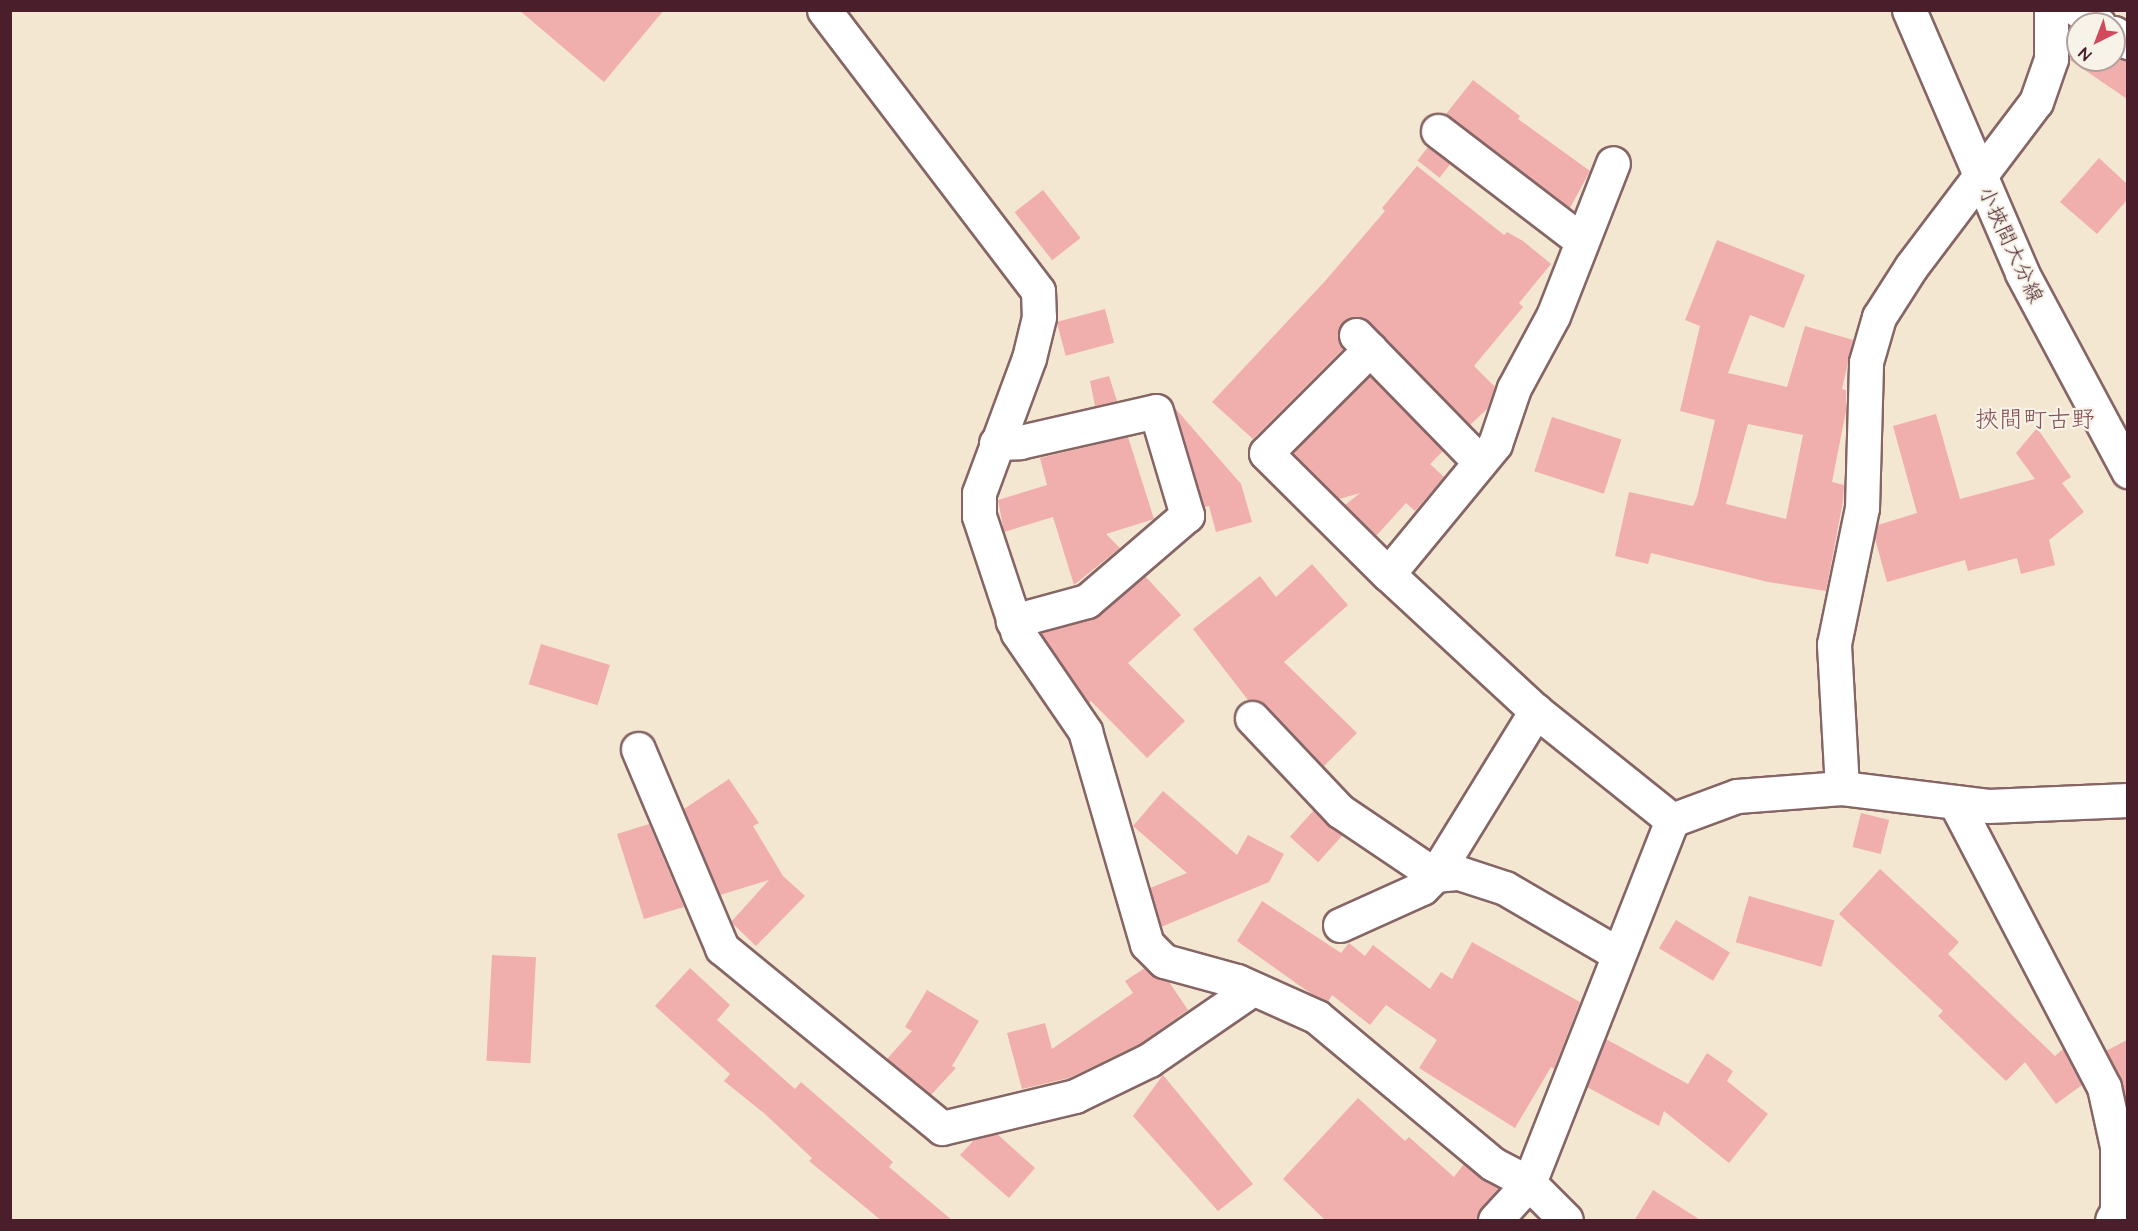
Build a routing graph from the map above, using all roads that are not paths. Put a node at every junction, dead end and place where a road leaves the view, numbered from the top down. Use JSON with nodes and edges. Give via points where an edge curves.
{"nodes":[{"id":1,"x":824,"y":10,"type":"edge"},
{"id":2,"x":1910,"y":10,"type":"edge"},
{"id":3,"x":2051,"y":10,"type":"edge"},
{"id":4,"x":1438,"y":131,"type":"dead end"},
{"id":5,"x":1613,"y":163,"type":"dead end"},
{"id":6,"x":1979,"y":179,"type":"junction"},
{"id":7,"x":1582,"y":242,"type":"junction"},
{"id":8,"x":996,"y":443,"type":"junction"},
{"id":9,"x":1480,"y":462,"type":"junction"},
{"id":10,"x":2127,"y":471,"type":"edge"},
{"id":11,"x":1388,"y":574,"type":"junction"},
{"id":12,"x":1013,"y":621,"type":"junction"},
{"id":13,"x":1536,"y":711,"type":"junction"},
{"id":14,"x":1252,"y":718,"type":"dead end"},
{"id":15,"x":638,"y":749,"type":"dead end"},
{"id":16,"x":1842,"y":788,"type":"junction"},
{"id":17,"x":2127,"y":800,"type":"edge"},
{"id":18,"x":1955,"y":802,"type":"junction"},
{"id":19,"x":1672,"y":820,"type":"junction"},
{"id":20,"x":1435,"y":875,"type":"junction"},
{"id":21,"x":1340,"y":925,"type":"dead end"},
{"id":22,"x":1618,"y":954,"type":"junction"},
{"id":23,"x":1251,"y":990,"type":"junction"},
{"id":24,"x":1529,"y":1183,"type":"junction"},
{"id":25,"x":1495,"y":1221,"type":"edge"},
{"id":26,"x":1566,"y":1221,"type":"edge"},
{"id":27,"x":2112,"y":1221,"type":"edge"}],
"edges":[{"from":1,"to":8,"type":"street","via":[[1038,291],[1038,317],[1029,358]]},
{"from":2,"to":6,"type":"street","name":"小挾間大分線"},
{"from":3,"to":6,"type":"street","via":[[2051,59],[2036,102]]},
{"from":4,"to":7,"type":"street"},
{"from":5,"to":7,"type":"street"},
{"from":6,"to":10,"type":"street","name":"小挾間大分線","via":[[2022,273]]},
{"from":6,"to":16,"type":"street","via":[[1916,259],[1879,317],[1866,362],[1862,508],[1834,644]]},
{"from":7,"to":9,"type":"street","via":[[1553,316],[1514,388],[1495,444]]},
{"from":8,"to":12,"type":"street","via":[[979,493],[979,516]]},
{"from":8,"to":12,"type":"street","via":[[1020,442],[1156,411],[1187,515],[1087,601]]},
{"from":9,"to":11,"type":"street"},
{"from":9,"to":11,"type":"street","via":[[1363,342],[1266,453]]},
{"from":11,"to":13,"type":"street"},
{"from":12,"to":23,"type":"street","via":[[1054,690],[1085,731],[1147,944],[1164,961],[1237,981]]},
{"from":13,"to":19,"type":"street"},
{"from":13,"to":20,"type":"street"},
{"from":14,"to":20,"type":"street","via":[[1340,811]]},
{"from":15,"to":23,"type":"street","via":[[722,948],[942,1128],[1075,1096],[1149,1060]]},
{"from":16,"to":18,"type":"street"},
{"from":16,"to":19,"type":"street","via":[[1737,796]]},
{"from":17,"to":18,"type":"street","via":[[1988,806]]},
{"from":18,"to":27,"type":"street","via":[[2104,1087],[2117,1146],[2117,1211]]},
{"from":19,"to":22,"type":"street"},
{"from":20,"to":21,"type":"street","via":[[1422,888]]},
{"from":20,"to":22,"type":"street","via":[[1459,873],[1504,888]]},
{"from":22,"to":24,"type":"street"},
{"from":23,"to":24,"type":"street","via":[[1317,1017],[1493,1164]]},
{"from":24,"to":25,"type":"street"},
{"from":24,"to":26,"type":"street"}]}
